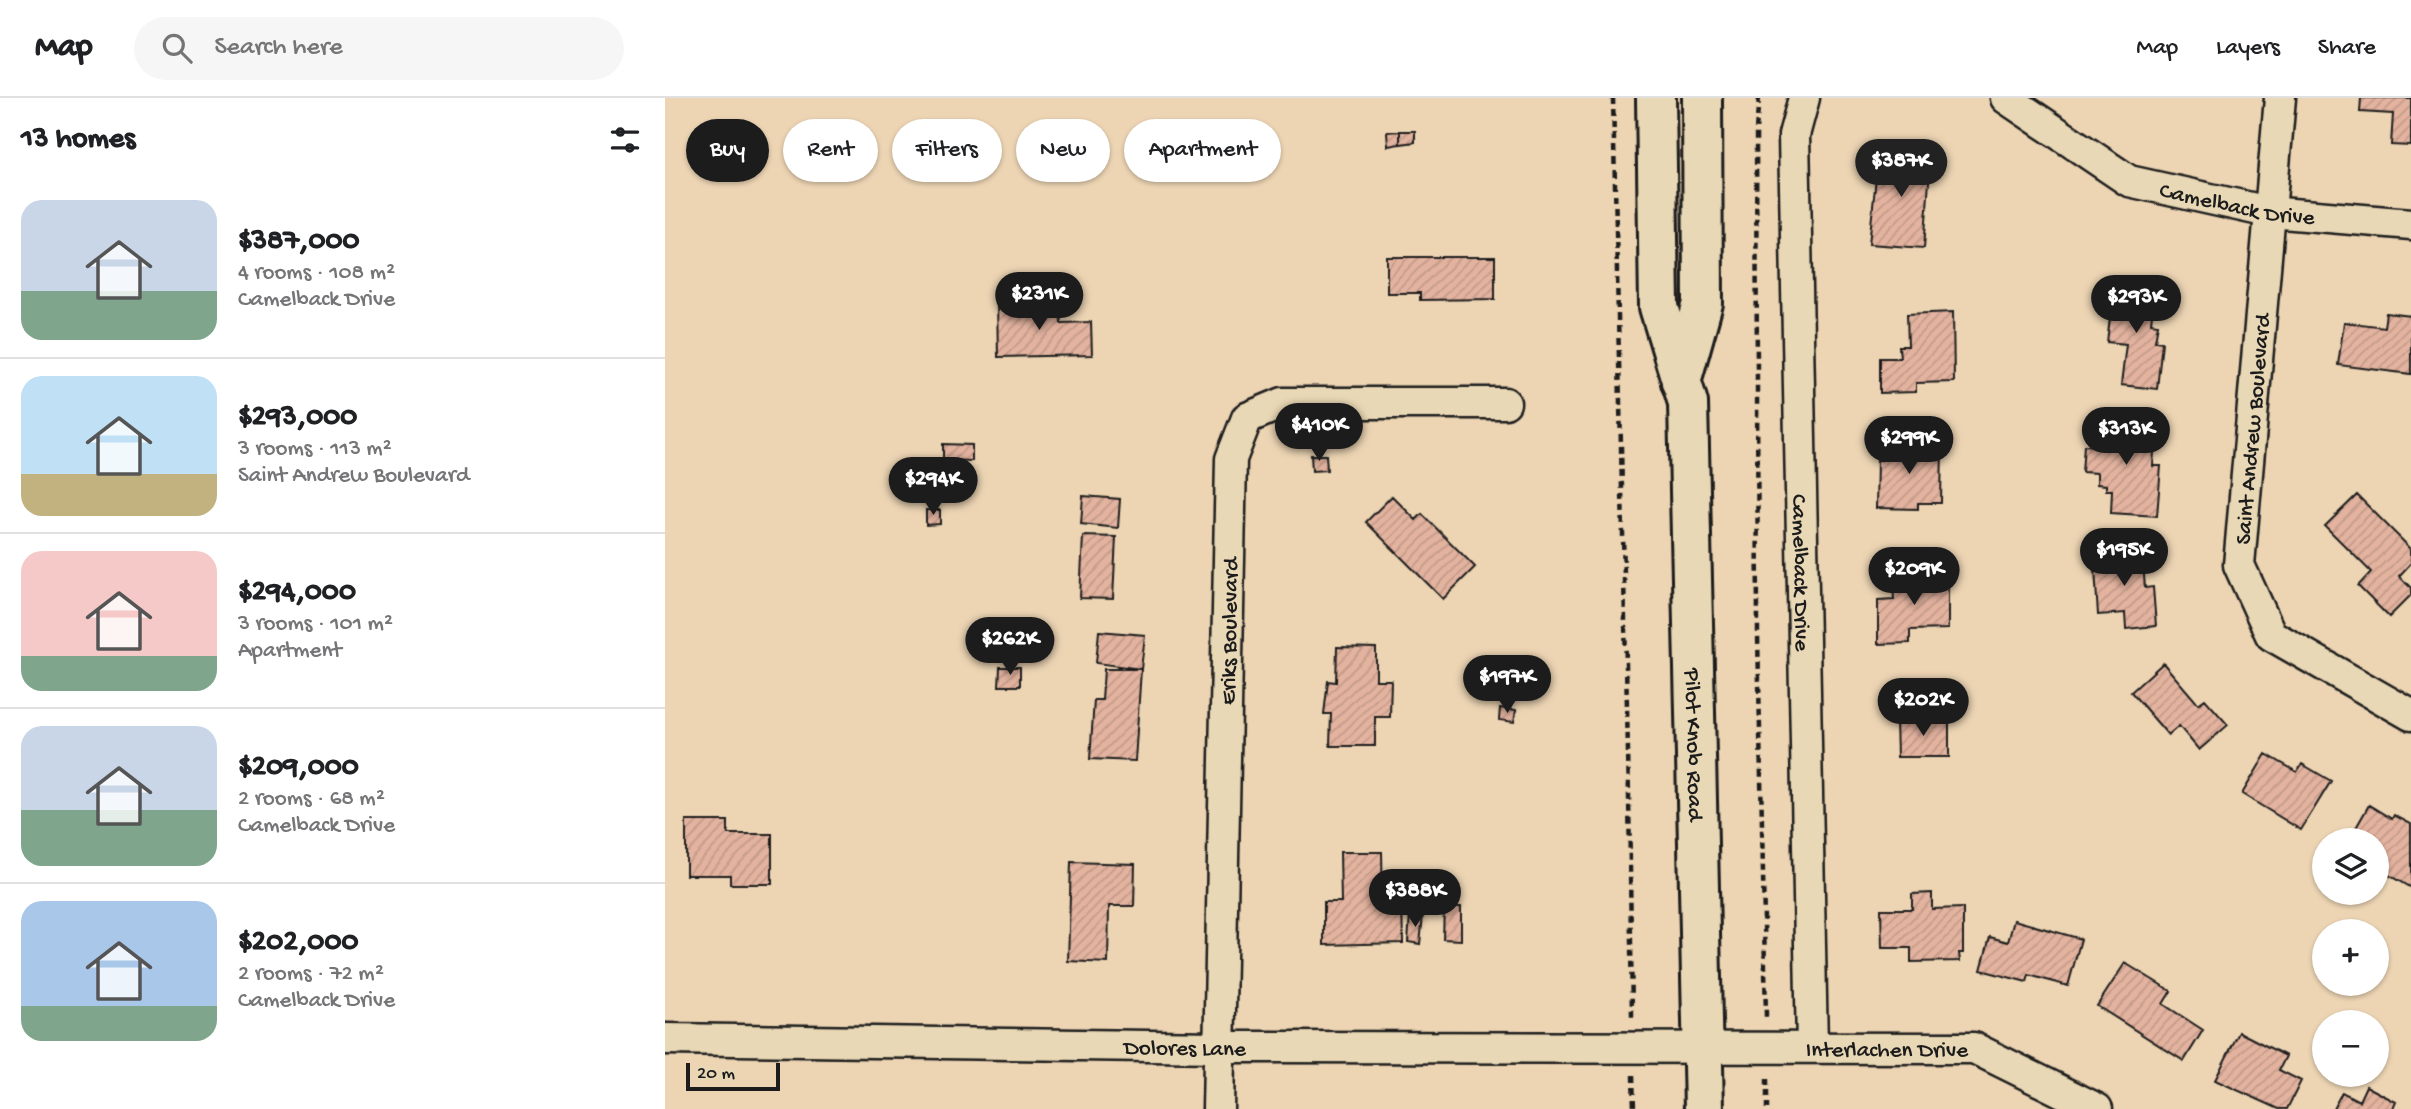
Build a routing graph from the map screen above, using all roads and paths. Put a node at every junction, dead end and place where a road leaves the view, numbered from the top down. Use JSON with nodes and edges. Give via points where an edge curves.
{"nodes":[{"id":1,"x":1613,"y":98,"type":"edge"},
{"id":2,"x":1656,"y":98,"type":"edge"},
{"id":3,"x":1702,"y":98,"type":"edge"},
{"id":4,"x":1759,"y":98,"type":"edge"},
{"id":5,"x":1804,"y":98,"type":"edge"},
{"id":6,"x":2006,"y":98,"type":"edge"},
{"id":7,"x":2280,"y":98,"type":"edge"},
{"id":8,"x":2269,"y":212,"type":"junction"},
{"id":9,"x":2411,"y":224,"type":"edge"},
{"id":10,"x":1681,"y":382,"type":"junction"},
{"id":11,"x":1505,"y":402,"type":"dead end"},
{"id":12,"x":2411,"y":715,"type":"edge"},
{"id":13,"x":665,"y":1039,"type":"edge"},
{"id":14,"x":1703,"y":1046,"type":"junction"},
{"id":15,"x":1219,"y":1047,"type":"junction"},
{"id":16,"x":1767,"y":1047,"type":"junction"},
{"id":17,"x":1812,"y":1047,"type":"junction"},
{"id":18,"x":1632,"y":1049,"type":"junction"},
{"id":19,"x":1218,"y":1109,"type":"edge"},
{"id":20,"x":1634,"y":1109,"type":"edge"},
{"id":21,"x":1704,"y":1109,"type":"edge"},
{"id":22,"x":1767,"y":1109,"type":"edge"},
{"id":23,"x":2097,"y":1109,"type":"edge"}],
"edges":[{"from":1,"to":18,"type":"path"},
{"from":2,"to":10,"type":"main road","name":"Pilot Knob Road","via":[[1660,307]]},
{"from":3,"to":10,"type":"main road","name":"Pilot Knob Road","via":[[1703,303]]},
{"from":4,"to":16,"type":"path","via":[[1758,621]]},
{"from":5,"to":17,"type":"street","name":"Camelback Drive","via":[[1794,135]]},
{"from":6,"to":8,"type":"street","name":"Camelback Drive","via":[[2129,181]]},
{"from":7,"to":8,"type":"street","name":"Saint Andrew Boulevard"},
{"from":8,"to":9,"type":"street","name":"Camelback Drive"},
{"from":8,"to":12,"type":"street","name":"Saint Andrew Boulevard","via":[[2239,565],[2270,635]]},
{"from":10,"to":14,"type":"main road","name":"Pilot Knob Road","via":[[1688,402]]},
{"from":11,"to":15,"type":"street","name":"Eriks Boulevard","via":[[1283,402],[1247,418],[1230,459]]},
{"from":13,"to":15,"type":"street","name":"Dolores Lane"},
{"from":14,"to":16,"type":"street","name":"Interlachen Drive"},
{"from":14,"to":18,"type":"street","name":"Dolores Lane"},
{"from":14,"to":21,"type":"main road","name":"Pilot Knob Road"},
{"from":15,"to":18,"type":"street","name":"Dolores Lane"},
{"from":15,"to":19,"type":"street","name":"Eriks Boulevard"},
{"from":16,"to":17,"type":"street","name":"Interlachen Drive"},
{"from":16,"to":22,"type":"path"},
{"from":17,"to":23,"type":"street","name":"Interlachen Drive","via":[[1974,1048]]},
{"from":18,"to":20,"type":"path"}]}
